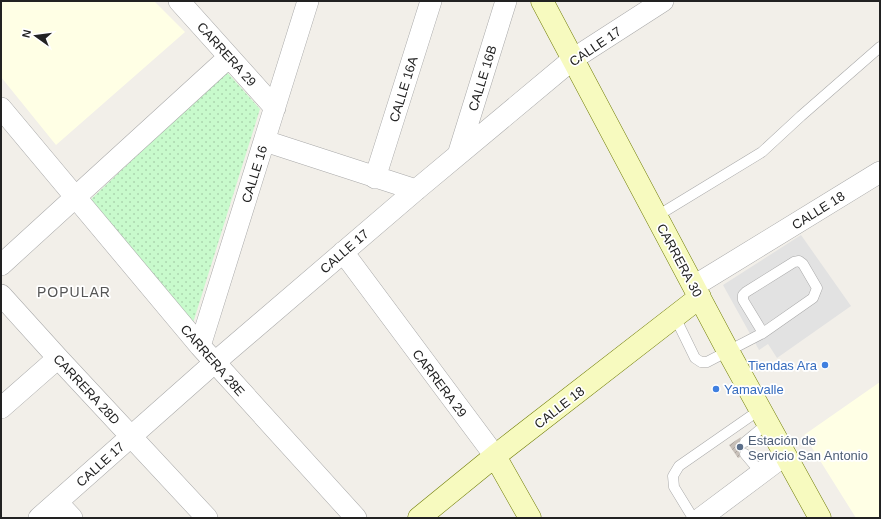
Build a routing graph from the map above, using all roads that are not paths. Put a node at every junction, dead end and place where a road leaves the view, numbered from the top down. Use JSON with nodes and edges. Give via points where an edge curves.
{"nodes":[{"id":1,"x":179,"y":1,"type":"edge"},
{"id":2,"x":308,"y":1,"type":"edge"},
{"id":3,"x":431,"y":1,"type":"edge"},
{"id":4,"x":506,"y":1,"type":"edge"},
{"id":5,"x":542,"y":1,"type":"edge"},
{"id":6,"x":663,"y":1,"type":"edge"},
{"id":7,"x":880,"y":47,"type":"edge"},
{"id":8,"x":229,"y":57,"type":"junction"},
{"id":9,"x":573,"y":59,"type":"junction"},
{"id":10,"x":1,"y":108,"type":"edge"},
{"id":11,"x":275,"y":108,"type":"junction"},
{"id":12,"x":265,"y":141,"type":"junction"},
{"id":13,"x":458,"y":155,"type":"junction"},
{"id":14,"x":880,"y":172,"type":"edge"},
{"id":15,"x":375,"y":178,"type":"junction"},
{"id":16,"x":416,"y":190,"type":"junction"},
{"id":17,"x":76,"y":197,"type":"junction"},
{"id":18,"x":657,"y":216,"type":"junction"},
{"id":19,"x":343,"y":252,"type":"junction"},
{"id":20,"x":1,"y":265,"type":"edge"},
{"id":21,"x":697,"y":292,"type":"junction"},
{"id":22,"x":1,"y":295,"type":"edge"},
{"id":23,"x":675,"y":317,"type":"junction"},
{"id":24,"x":763,"y":333,"type":"junction"},
{"id":25,"x":200,"y":346,"type":"junction"},
{"id":26,"x":728,"y":351,"type":"junction"},
{"id":27,"x":58,"y":358,"type":"junction"},
{"id":28,"x":214,"y":363,"type":"junction"},
{"id":29,"x":1,"y":408,"type":"edge"},
{"id":30,"x":764,"y":416,"type":"junction"},
{"id":31,"x":131,"y":436,"type":"junction"},
{"id":32,"x":745,"y":442,"type":"dead end"},
{"id":33,"x":745,"y":454,"type":"dead end"},
{"id":34,"x":785,"y":455,"type":"junction"},
{"id":35,"x":495,"y":456,"type":"junction"},
{"id":36,"x":761,"y":473,"type":"junction"},
{"id":37,"x":57,"y":502,"type":"junction"},
{"id":38,"x":39,"y":518,"type":"edge"},
{"id":39,"x":72,"y":518,"type":"edge"},
{"id":40,"x":207,"y":518,"type":"edge"},
{"id":41,"x":356,"y":518,"type":"edge"},
{"id":42,"x":419,"y":518,"type":"edge"},
{"id":43,"x":530,"y":518,"type":"edge"},
{"id":44,"x":693,"y":518,"type":"edge"},
{"id":45,"x":701,"y":518,"type":"edge"},
{"id":46,"x":820,"y":518,"type":"edge"}],
"edges":[{"from":1,"to":8,"type":"street","name":"CARRERA 29"},
{"from":2,"to":11,"type":"street","name":"CALLE 16"},
{"from":3,"to":15,"type":"street","name":"CALLE 16A"},
{"from":4,"to":13,"type":"street","name":"CALLE 16B"},
{"from":5,"to":9,"type":"main road","name":"CARRERA 30"},
{"from":6,"to":9,"type":"street","name":"CALLE 17"},
{"from":7,"to":18,"type":"lane","via":[[762,152]]},
{"from":8,"to":11,"type":"street","name":"CARRERA 29"},
{"from":8,"to":17,"type":"street"},
{"from":9,"to":13,"type":"street","name":"CALLE 17"},
{"from":9,"to":18,"type":"main road","name":"CARRERA 30"},
{"from":10,"to":17,"type":"street","name":"CARRERA 28E"},
{"from":11,"to":12,"type":"street","name":"CALLE 16"},
{"from":12,"to":15,"type":"street"},
{"from":12,"to":25,"type":"street","name":"CALLE 16"},
{"from":13,"to":16,"type":"street","name":"CALLE 17"},
{"from":14,"to":21,"type":"street","name":"CALLE 18"},
{"from":15,"to":16,"type":"street"},
{"from":16,"to":19,"type":"street","name":"CALLE 17"},
{"from":17,"to":20,"type":"street"},
{"from":17,"to":25,"type":"street","name":"CARRERA 28E"},
{"from":18,"to":21,"type":"main road","name":"CARRERA 30"},
{"from":19,"to":28,"type":"street","name":"CALLE 17"},
{"from":19,"to":35,"type":"street","name":"CARRERA 29"},
{"from":21,"to":23,"type":"main road","name":"CALLE 18"},
{"from":21,"to":26,"type":"main road","name":"CARRERA 30"},
{"from":22,"to":27,"type":"street","name":"CARRERA 28D"},
{"from":23,"to":26,"type":"lane","via":[[695,358],[701,362]]},
{"from":23,"to":35,"type":"main road","name":"CALLE 18"},
{"from":24,"to":24,"type":"lane","via":[[813,298],[816,293],[817,288],[803,264],[794,262],[743,295],[743,300]]},
{"from":24,"to":26,"type":"lane"},
{"from":25,"to":28,"type":"street","name":"CARRERA 28E"},
{"from":26,"to":30,"type":"main road","name":"CARRERA 30"},
{"from":27,"to":29,"type":"street"},
{"from":27,"to":31,"type":"street","name":"CARRERA 28D"},
{"from":28,"to":31,"type":"street","name":"CALLE 17"},
{"from":28,"to":41,"type":"street","name":"CARRERA 28E"},
{"from":30,"to":32,"type":"lane"},
{"from":30,"to":34,"type":"main road","name":"CARRERA 30"},
{"from":30,"to":44,"type":"lane","via":[[679,466],[673,476],[674,487]]},
{"from":31,"to":37,"type":"street","name":"CALLE 17"},
{"from":31,"to":40,"type":"street","name":"CARRERA 28D"},
{"from":33,"to":36,"type":"lane"},
{"from":34,"to":36,"type":"street"},
{"from":34,"to":46,"type":"main road","name":"CARRERA 30"},
{"from":35,"to":42,"type":"main road","name":"CALLE 18"},
{"from":35,"to":43,"type":"main road","name":"CARRERA 29"},
{"from":36,"to":45,"type":"street"},
{"from":37,"to":38,"type":"street","name":"CALLE 17"},
{"from":37,"to":39,"type":"street"}]}
